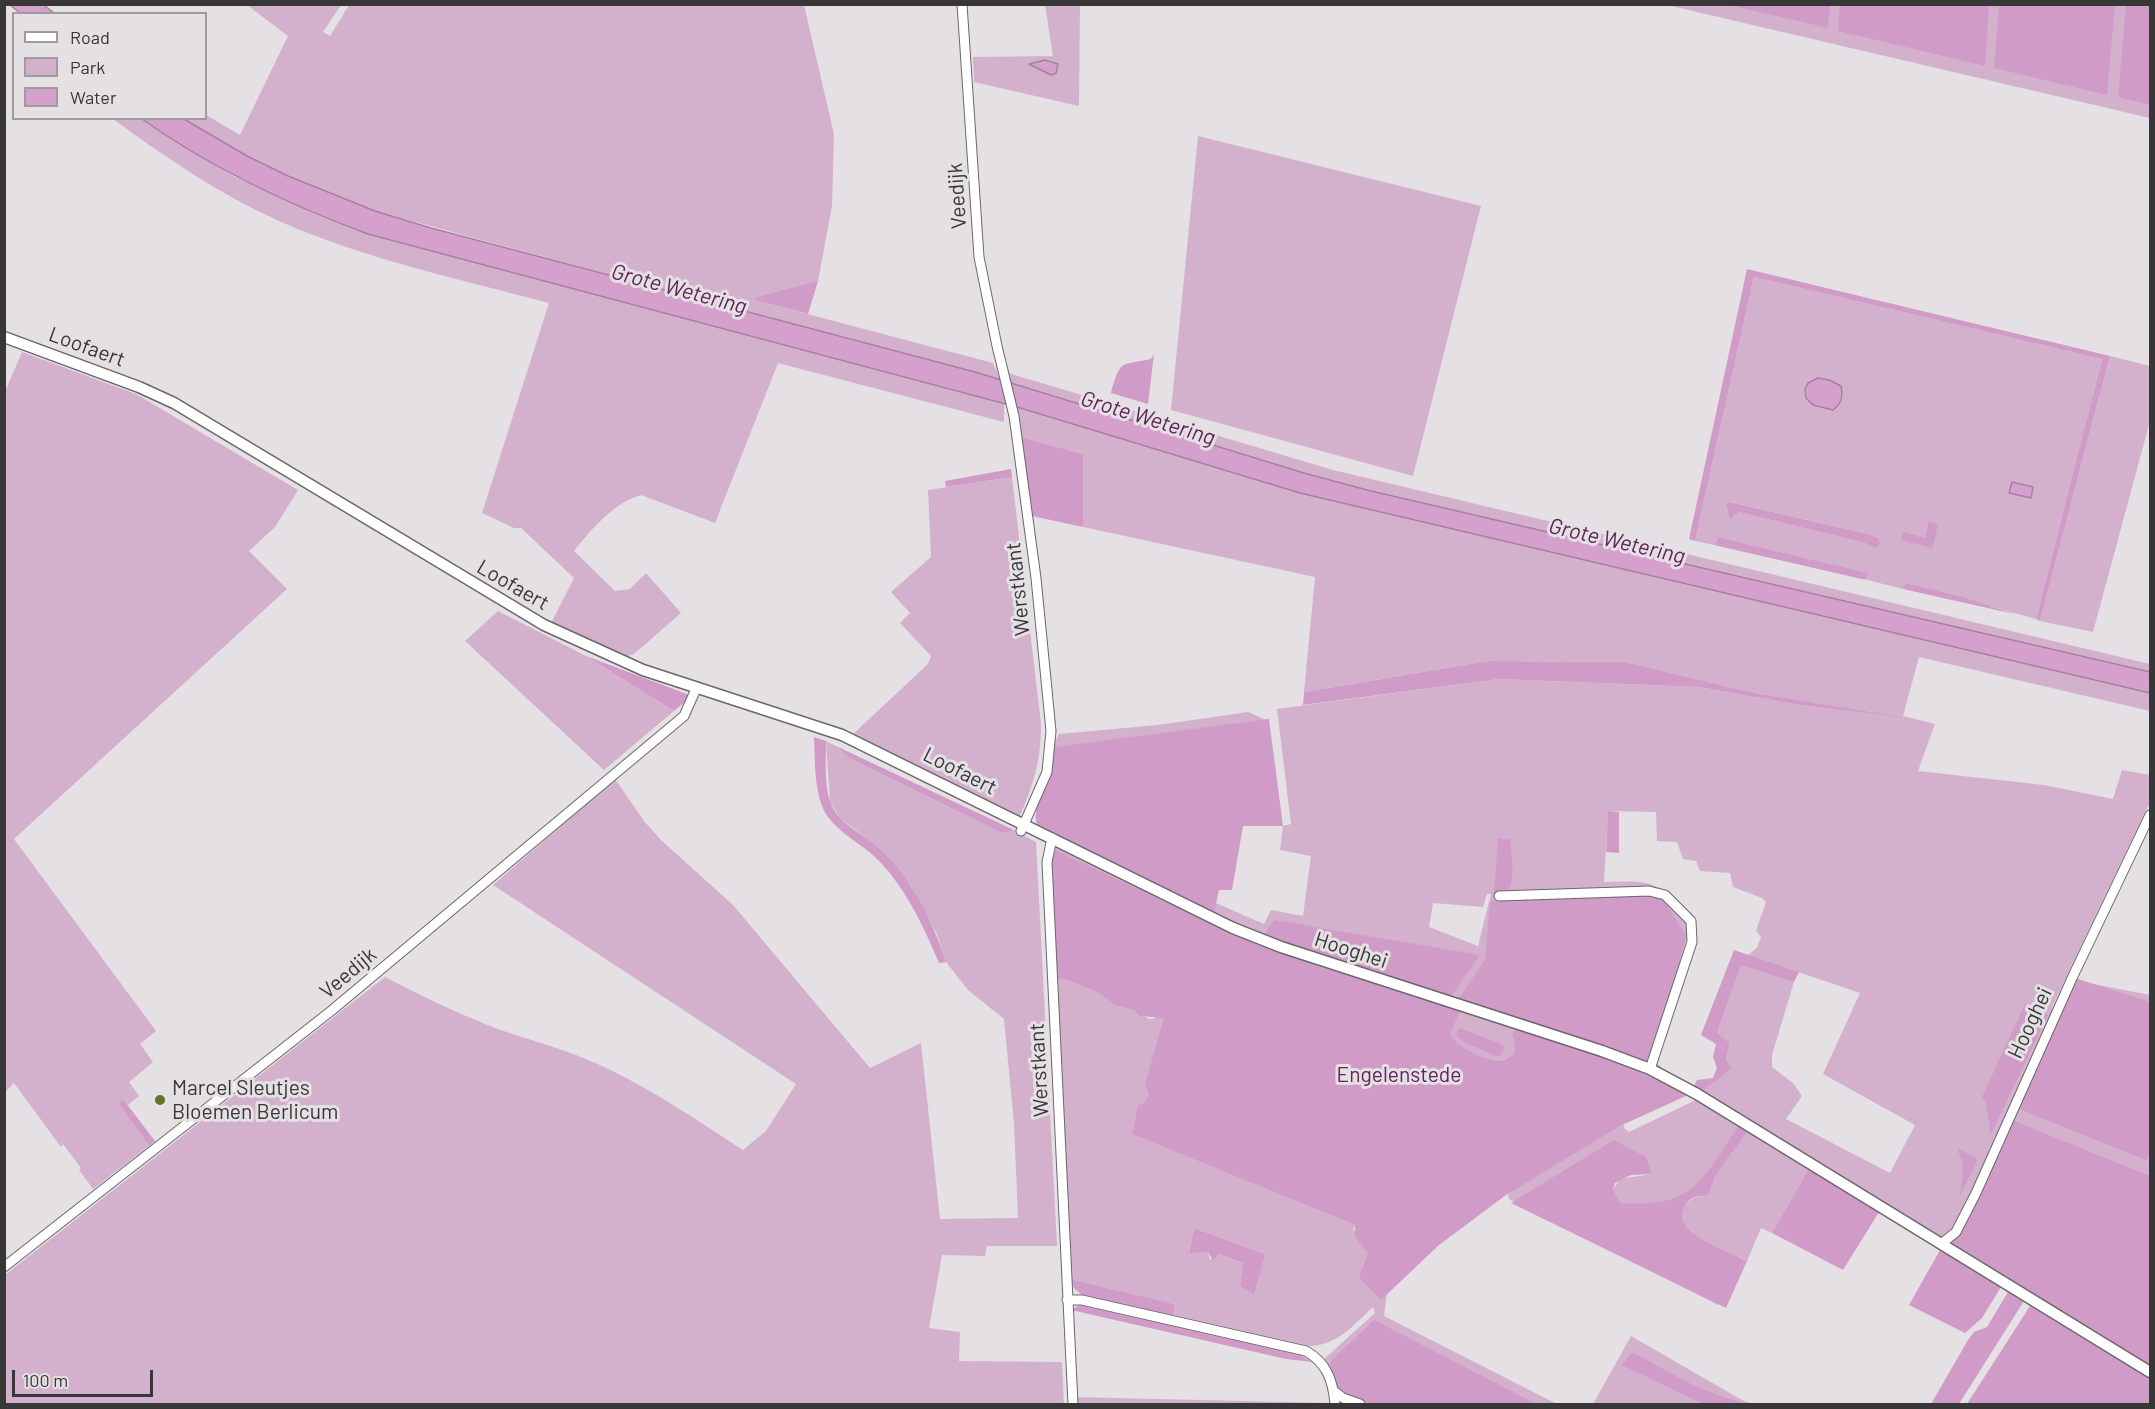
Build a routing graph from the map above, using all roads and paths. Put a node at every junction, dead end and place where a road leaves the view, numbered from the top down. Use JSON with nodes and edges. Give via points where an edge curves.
{"nodes":[{"id":1,"x":962,"y":4,"type":"edge"},
{"id":2,"x":4,"y":337,"type":"edge"},
{"id":3,"x":1014,"y":416,"type":"joint"},
{"id":4,"x":696,"y":689,"type":"junction"},
{"id":5,"x":2151,"y":815,"type":"edge"},
{"id":6,"x":1022,"y":827,"type":"junction"},
{"id":7,"x":1052,"y":838,"type":"junction"},
{"id":8,"x":1499,"y":896,"type":"dead end"},
{"id":9,"x":1650,"y":1069,"type":"junction"},
{"id":10,"x":1941,"y":1244,"type":"junction"},
{"id":11,"x":4,"y":1268,"type":"edge"},
{"id":12,"x":1067,"y":1300,"type":"junction"},
{"id":13,"x":2151,"y":1372,"type":"edge"},
{"id":14,"x":1334,"y":1391,"type":"junction"},
{"id":15,"x":1072,"y":1404,"type":"edge"},
{"id":16,"x":1335,"y":1404,"type":"edge"},
{"id":17,"x":1360,"y":1404,"type":"edge"}],
"edges":[{"from":1,"to":3,"type":"street","name":"Veedijk","via":[[979,257]]},
{"from":2,"to":4,"type":"street","name":"Loofaert","via":[[174,403],[507,605],[611,657]]},
{"from":3,"to":6,"type":"street","name":"Werstkant","via":[[1051,731],[1047,772]]},
{"from":4,"to":6,"type":"street","name":"Loofaert","via":[[842,735]]},
{"from":4,"to":11,"type":"street","name":"Veedijk","via":[[684,716],[331,1011]]},
{"from":5,"to":10,"type":"street","name":"Hooghei","via":[[2024,1081],[1976,1193],[1956,1232]]},
{"from":6,"to":7,"type":"street","name":"Loofaert"},
{"from":7,"to":9,"type":"street","name":"Hooghei","via":[[1233,928],[1281,947]]},
{"from":7,"to":12,"type":"street","name":"Werstkant","via":[[1047,862]]},
{"from":8,"to":9,"type":"street","via":[[1649,891],[1665,895],[1691,921],[1692,942]]},
{"from":9,"to":10,"type":"street","name":"Hooghei"},
{"from":10,"to":13,"type":"street","name":"Hooghei"},
{"from":12,"to":14,"type":"street","via":[[1082,1300],[1306,1351],[1324,1364]]},
{"from":12,"to":15,"type":"street","name":"Werstkant"},
{"from":14,"to":16,"type":"street"},
{"from":14,"to":17,"type":"street"}]}
